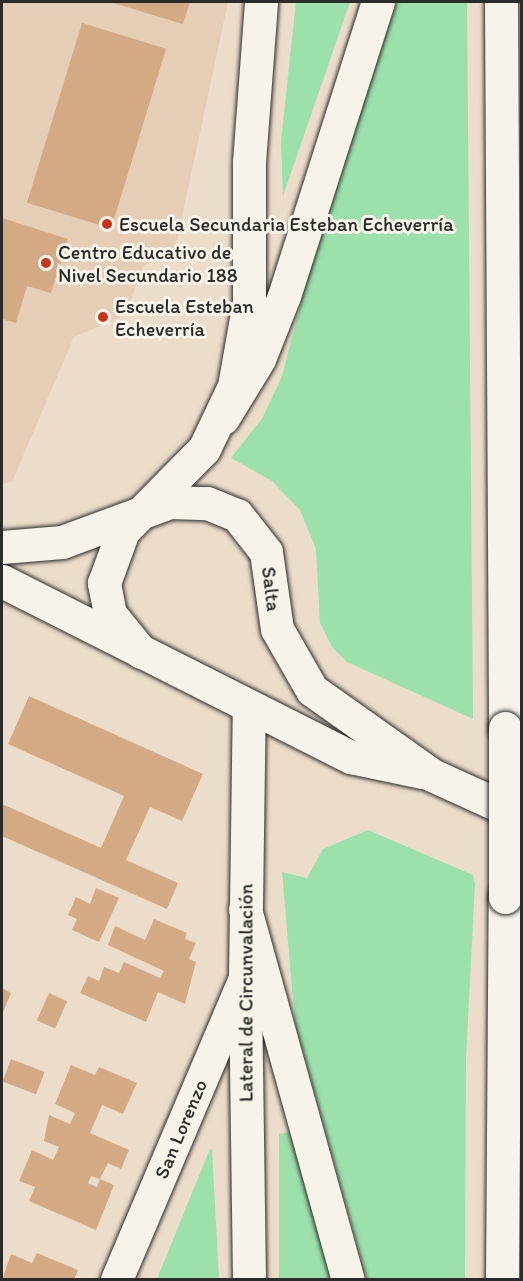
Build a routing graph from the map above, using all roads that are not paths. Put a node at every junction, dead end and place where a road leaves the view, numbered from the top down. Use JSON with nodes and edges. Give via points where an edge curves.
{"nodes":[{"id":1,"x":261,"y":2,"type":"edge"},
{"id":2,"x":378,"y":2,"type":"edge"},
{"id":3,"x":501,"y":2,"type":"edge"},
{"id":4,"x":223,"y":418,"type":"junction"},
{"id":5,"x":136,"y":517,"type":"junction"},
{"id":6,"x":2,"y":547,"type":"edge"},
{"id":7,"x":2,"y":581,"type":"edge"},
{"id":8,"x":141,"y":652,"type":"junction"},
{"id":9,"x":249,"y":706,"type":"junction"},
{"id":10,"x":432,"y":775,"type":"junction"},
{"id":11,"x":522,"y":816,"type":"edge"},
{"id":12,"x":245,"y":909,"type":"junction"},
{"id":13,"x":244,"y":978,"type":"junction"},
{"id":14,"x":117,"y":1280,"type":"edge"},
{"id":15,"x":249,"y":1280,"type":"edge"},
{"id":16,"x":348,"y":1280,"type":"edge"},
{"id":17,"x":502,"y":1280,"type":"edge"}],
"edges":[{"from":1,"to":4,"type":"main road","via":[[249,162],[249,301]]},
{"from":2,"to":4,"type":"main road","via":[[284,296],[259,359]]},
{"from":3,"to":17,"type":"main road","bridge":true,"via":[[505,728]]},
{"from":4,"to":5,"type":"main road","via":[[204,449]]},
{"from":5,"to":6,"type":"main road","name":"Salta","via":[[62,542]]},
{"from":5,"to":8,"type":"main road","via":[[116,543],[104,583],[110,614]]},
{"from":5,"to":10,"type":"main road","name":"Salta","via":[[170,502],[190,500],[237,516],[266,552],[277,629],[299,672],[331,705]]},
{"from":7,"to":8,"type":"main road","name":"Salta"},
{"from":8,"to":9,"type":"main road","name":"Salta"},
{"from":9,"to":10,"type":"main road","name":"Salta","via":[[351,757]]},
{"from":9,"to":12,"type":"main road","name":"Lateral de Circunvalación"},
{"from":10,"to":11,"type":"main road","name":"Salta"},
{"from":12,"to":13,"type":"main road","name":"Lateral de Circunvalación"},
{"from":12,"to":16,"type":"main road"},
{"from":13,"to":14,"type":"street","name":"San Lorenzo"},
{"from":13,"to":15,"type":"main road","name":"Lateral de Circunvalación"}]}
